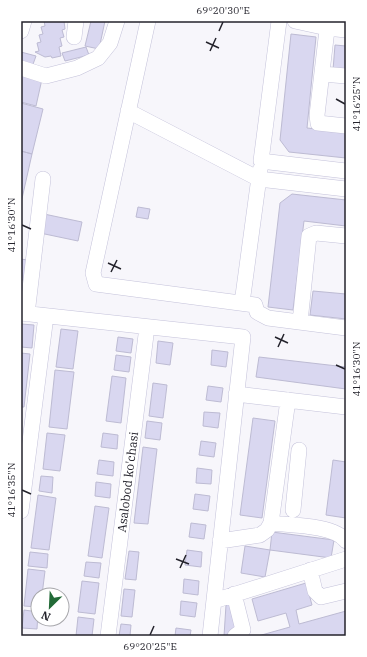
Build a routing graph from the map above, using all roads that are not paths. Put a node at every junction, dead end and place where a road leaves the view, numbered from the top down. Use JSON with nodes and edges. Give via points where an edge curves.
{"nodes":[{"id":1,"x":24,"y":21,"type":"edge"},
{"id":2,"x":76,"y":21,"type":"edge"},
{"id":3,"x":117,"y":21,"type":"edge"},
{"id":4,"x":148,"y":21,"type":"edge"},
{"id":5,"x":279,"y":21,"type":"edge"},
{"id":6,"x":295,"y":21,"type":"edge"},
{"id":7,"x":327,"y":24,"type":"edge"},
{"id":8,"x":346,"y":30,"type":"edge"},
{"id":9,"x":21,"y":31,"type":"edge"},
{"id":10,"x":74,"y":37,"type":"dead end"},
{"id":11,"x":21,"y":68,"type":"edge"},
{"id":12,"x":322,"y":74,"type":"junction"},
{"id":13,"x":346,"y":76,"type":"edge"},
{"id":14,"x":128,"y":111,"type":"junction"},
{"id":15,"x":346,"y":126,"type":"edge"},
{"id":16,"x":261,"y":161,"type":"junction"},
{"id":17,"x":346,"y":171,"type":"edge"},
{"id":18,"x":43,"y":179,"type":"dead end"},
{"id":19,"x":259,"y":179,"type":"junction"},
{"id":20,"x":346,"y":189,"type":"edge"},
{"id":21,"x":346,"y":236,"type":"edge"},
{"id":22,"x":242,"y":303,"type":"junction"},
{"id":23,"x":24,"y":314,"type":"edge"},
{"id":24,"x":46,"y":316,"type":"junction"},
{"id":25,"x":300,"y":322,"type":"junction"},
{"id":26,"x":147,"y":327,"type":"junction"},
{"id":27,"x":346,"y":328,"type":"edge"},
{"id":28,"x":236,"y":394,"type":"junction"},
{"id":29,"x":288,"y":400,"type":"junction"},
{"id":30,"x":346,"y":407,"type":"edge"},
{"id":31,"x":299,"y":450,"type":"dead end"},
{"id":32,"x":278,"y":471,"type":"junction"},
{"id":33,"x":296,"y":474,"type":"junction"},
{"id":34,"x":21,"y":510,"type":"edge"},
{"id":35,"x":293,"y":510,"type":"dead end"},
{"id":36,"x":271,"y":523,"type":"junction"},
{"id":37,"x":220,"y":541,"type":"junction"},
{"id":38,"x":346,"y":541,"type":"edge"},
{"id":39,"x":346,"y":558,"type":"edge"},
{"id":40,"x":310,"y":570,"type":"junction"},
{"id":41,"x":346,"y":591,"type":"edge"},
{"id":42,"x":234,"y":594,"type":"junction"},
{"id":43,"x":214,"y":601,"type":"junction"},
{"id":44,"x":108,"y":636,"type":"edge"},
{"id":45,"x":210,"y":636,"type":"edge"},
{"id":46,"x":235,"y":636,"type":"edge"}],
"edges":[{"from":1,"to":9,"type":"street"},
{"from":2,"to":10,"type":"street"},
{"from":3,"to":11,"type":"street","via":[[110,42],[98,58],[77,68],[46,76]]},
{"from":4,"to":14,"type":"street"},
{"from":5,"to":16,"type":"street"},
{"from":6,"to":7,"type":"street"},
{"from":7,"to":8,"type":"street"},
{"from":7,"to":12,"type":"street"},
{"from":12,"to":13,"type":"street"},
{"from":12,"to":15,"type":"street","via":[[318,123]]},
{"from":14,"to":19,"type":"street"},
{"from":14,"to":22,"type":"street","via":[[93,273],[96,284]]},
{"from":16,"to":17,"type":"street"},
{"from":16,"to":19,"type":"street"},
{"from":18,"to":23,"type":"street"},
{"from":19,"to":20,"type":"street"},
{"from":19,"to":22,"type":"street"},
{"from":21,"to":25,"type":"street","via":[[316,233],[309,236]]},
{"from":22,"to":25,"type":"street","via":[[255,305],[257,312],[268,318]]},
{"from":23,"to":24,"type":"street"},
{"from":24,"to":26,"type":"street"},
{"from":24,"to":34,"type":"street"},
{"from":25,"to":27,"type":"street"},
{"from":26,"to":28,"type":"street","via":[[243,337]]},
{"from":26,"to":44,"type":"street","name":"Asalobod ko'chasi"},
{"from":28,"to":29,"type":"street"},
{"from":28,"to":37,"type":"street"},
{"from":29,"to":30,"type":"street"},
{"from":29,"to":32,"type":"street"},
{"from":31,"to":33,"type":"street"},
{"from":32,"to":33,"type":"street"},
{"from":32,"to":36,"type":"street"},
{"from":33,"to":35,"type":"street"},
{"from":36,"to":37,"type":"street","via":[[260,535]]},
{"from":36,"to":38,"type":"street","via":[[332,530],[343,536]]},
{"from":37,"to":43,"type":"street"},
{"from":39,"to":40,"type":"street"},
{"from":40,"to":41,"type":"street","via":[[315,591],[321,597]]},
{"from":40,"to":42,"type":"street"},
{"from":42,"to":43,"type":"street"},
{"from":42,"to":46,"type":"street","via":[[243,630]]},
{"from":43,"to":45,"type":"street"}]}
